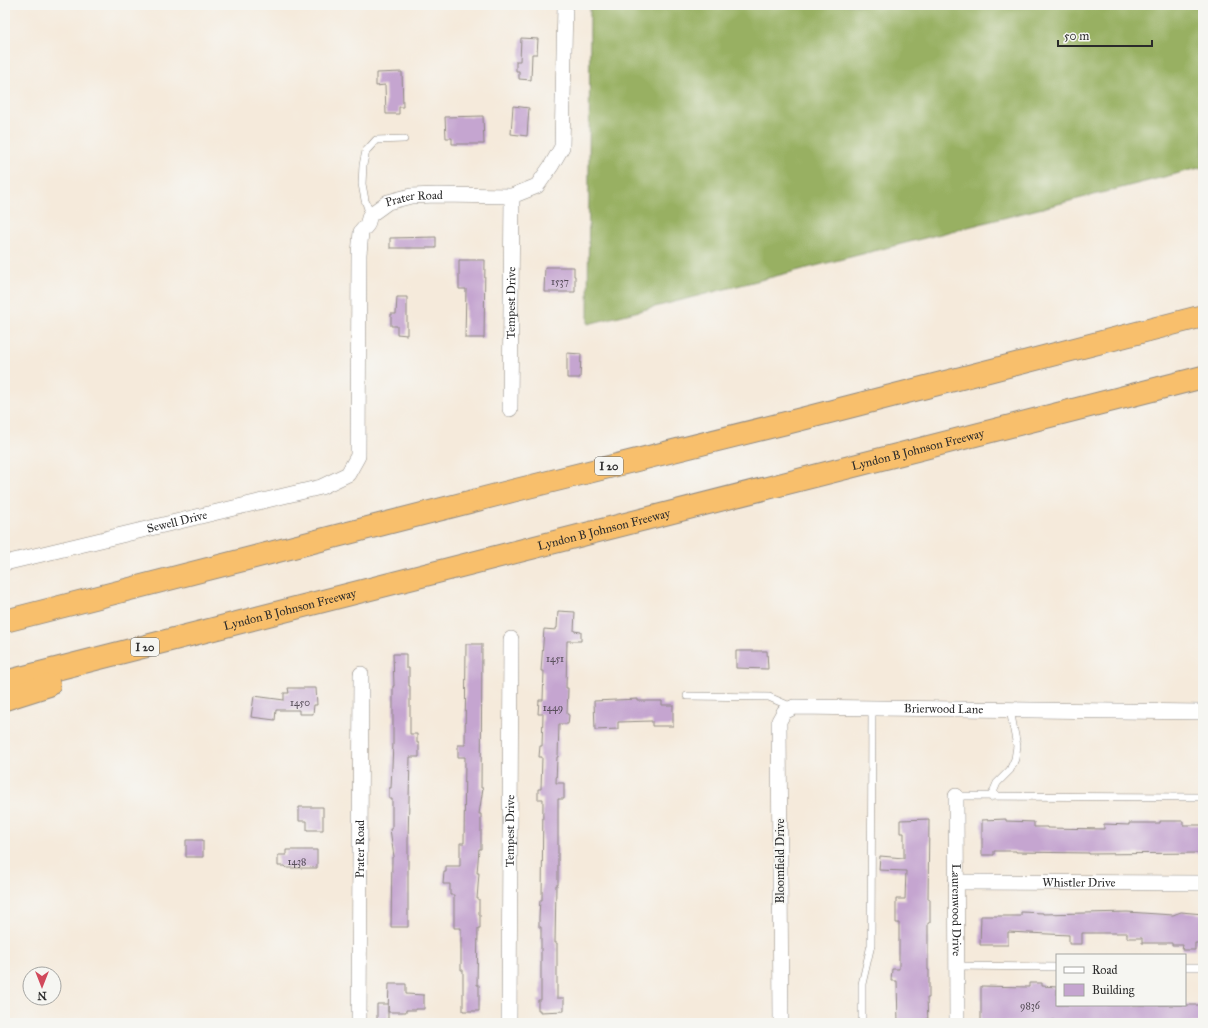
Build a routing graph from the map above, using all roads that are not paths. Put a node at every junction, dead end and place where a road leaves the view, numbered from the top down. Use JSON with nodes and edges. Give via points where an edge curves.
{"nodes":[{"id":1,"x":565,"y":5,"type":"edge"},
{"id":2,"x":404,"y":139,"type":"dead end"},
{"id":3,"x":512,"y":196,"type":"junction"},
{"id":4,"x":370,"y":215,"type":"junction"},
{"id":5,"x":1203,"y":316,"type":"edge"},
{"id":6,"x":1203,"y":377,"type":"edge"},
{"id":7,"x":510,"y":409,"type":"dead end"},
{"id":8,"x":348,"y":474,"type":"joint"},
{"id":9,"x":5,"y":563,"type":"edge"},
{"id":10,"x":285,"y":611,"type":"junction"},
{"id":11,"x":9,"y":619,"type":"edge"},
{"id":12,"x":511,"y":638,"type":"dead end"},
{"id":13,"x":362,"y":674,"type":"dead end"},
{"id":14,"x":5,"y":682,"type":"edge"},
{"id":15,"x":687,"y":696,"type":"dead end"},
{"id":16,"x":5,"y":699,"type":"edge"},
{"id":17,"x":794,"y":707,"type":"junction"},
{"id":18,"x":872,"y":708,"type":"junction"},
{"id":19,"x":1010,"y":710,"type":"junction"},
{"id":20,"x":1203,"y":712,"type":"edge"},
{"id":21,"x":956,"y":796,"type":"joint"},
{"id":22,"x":992,"y":797,"type":"junction"},
{"id":23,"x":1203,"y":797,"type":"edge"},
{"id":24,"x":956,"y":882,"type":"junction"},
{"id":25,"x":1203,"y":883,"type":"edge"},
{"id":26,"x":957,"y":966,"type":"junction"},
{"id":27,"x":1056,"y":967,"type":"edge"},
{"id":28,"x":1186,"y":967,"type":"edge"},
{"id":29,"x":1203,"y":967,"type":"edge"},
{"id":30,"x":359,"y":1023,"type":"edge"},
{"id":31,"x":509,"y":1023,"type":"edge"},
{"id":32,"x":781,"y":1023,"type":"edge"},
{"id":33,"x":862,"y":1023,"type":"edge"},
{"id":34,"x":957,"y":1023,"type":"edge"}],
"edges":[{"from":1,"to":3,"type":"street","name":"Prater Road","via":[[562,147],[536,186]]},
{"from":2,"to":4,"type":"lane","via":[[376,140],[366,151],[362,184]]},
{"from":3,"to":4,"type":"street","name":"Prater Road","via":[[411,196],[388,202]]},
{"from":3,"to":7,"type":"street","name":"Tempest Drive"},
{"from":4,"to":8,"type":"street","name":"Prater Road","via":[[367,225],[361,232],[359,254],[358,456]]},
{"from":5,"to":11,"type":"highway","number":"I 20"},
{"from":6,"to":10,"type":"highway","name":"Lyndon B Johnson Freeway","number":"I 20"},
{"from":8,"to":9,"type":"street","name":"Sewell Drive","via":[[321,487]]},
{"from":10,"to":14,"type":"highway","name":"Lyndon B Johnson Freeway","number":"I 20"},
{"from":10,"to":16,"type":"highway"},
{"from":12,"to":31,"type":"street","name":"Tempest Drive"},
{"from":13,"to":30,"type":"street","name":"Prater Road"},
{"from":15,"to":17,"type":"lane","name":"Brierwood Lane","via":[[769,697]]},
{"from":17,"to":18,"type":"street","name":"Brierwood Lane"},
{"from":17,"to":32,"type":"street","name":"Bloomfield Drive","via":[[784,712],[780,721]]},
{"from":18,"to":19,"type":"street","name":"Brierwood Lane"},
{"from":18,"to":33,"type":"lane","via":[[871,946],[862,984]]},
{"from":19,"to":20,"type":"street","name":"Brierwood Lane"},
{"from":19,"to":22,"type":"lane","via":[[1017,746],[1015,759],[1010,770],[997,783]]},
{"from":21,"to":22,"type":"lane"},
{"from":21,"to":24,"type":"street","name":"Laurenwood Drive"},
{"from":22,"to":23,"type":"lane"},
{"from":24,"to":25,"type":"street","name":"Whistler Drive"},
{"from":24,"to":26,"type":"street","name":"Laurenwood Drive"},
{"from":26,"to":27,"type":"lane"},
{"from":26,"to":34,"type":"street","name":"Laurenwood Drive"},
{"from":28,"to":29,"type":"lane"}]}
